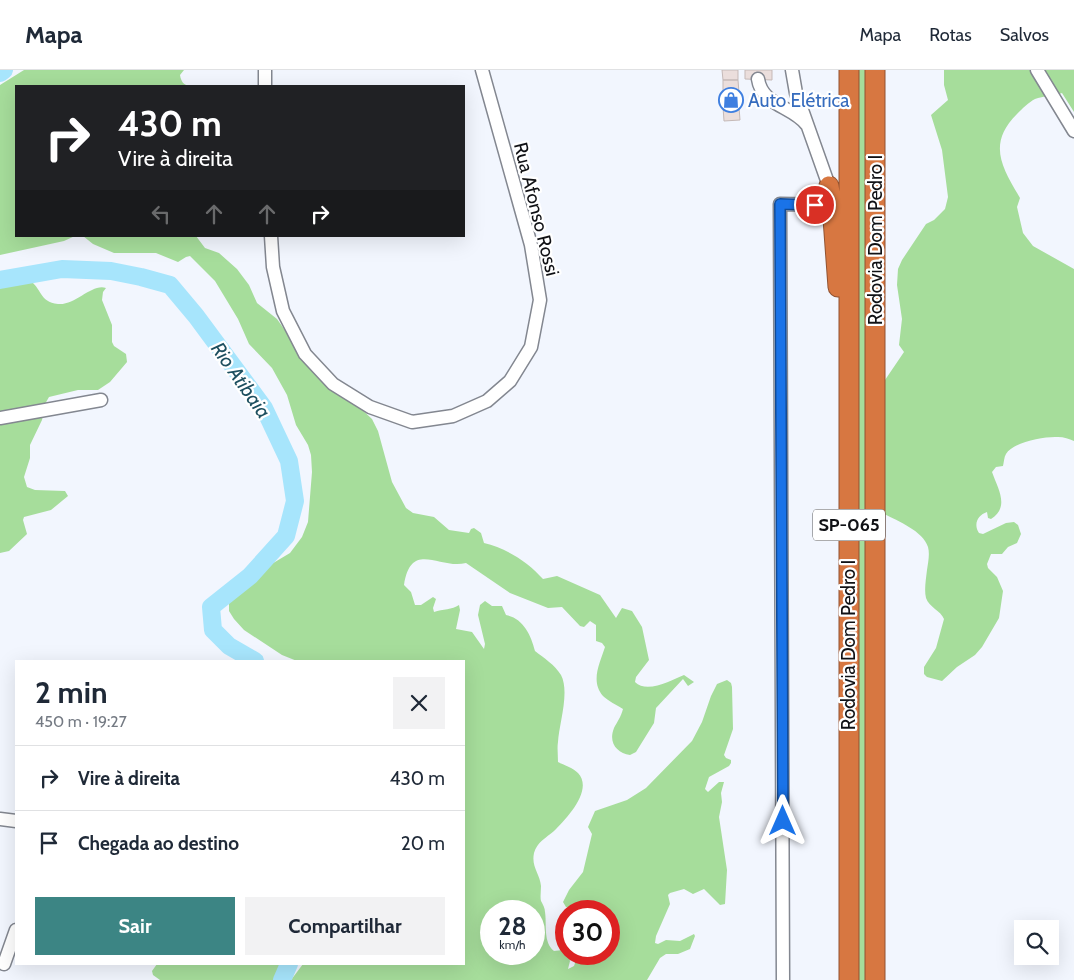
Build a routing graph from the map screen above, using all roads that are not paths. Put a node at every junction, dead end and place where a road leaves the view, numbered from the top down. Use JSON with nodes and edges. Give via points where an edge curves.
{"nodes":[{"id":1,"x":264,"y":70,"type":"edge"},
{"id":2,"x":482,"y":70,"type":"edge"},
{"id":3,"x":785,"y":70,"type":"edge"},
{"id":4,"x":791,"y":70,"type":"edge"},
{"id":5,"x":850,"y":70,"type":"edge"},
{"id":6,"x":875,"y":70,"type":"edge"},
{"id":7,"x":1037,"y":70,"type":"edge"},
{"id":8,"x":758,"y":79,"type":"dead end"},
{"id":9,"x":265,"y":85,"type":"edge"},
{"id":10,"x":796,"y":93,"type":"junction"},
{"id":11,"x":808,"y":126,"type":"junction"},
{"id":12,"x":1074,"y":131,"type":"edge"},
{"id":13,"x":829,"y":186,"type":"joint"},
{"id":14,"x":832,"y":205,"type":"junction"},
{"id":15,"x":271,"y":237,"type":"edge"},
{"id":16,"x":101,"y":400,"type":"dead end"},
{"id":17,"x":0,"y":418,"type":"edge"},
{"id":18,"x":850,"y":443,"type":"junction"},
{"id":19,"x":0,"y":818,"type":"edge"},
{"id":20,"x":15,"y":822,"type":"edge"},
{"id":21,"x":15,"y":934,"type":"edge"},
{"id":22,"x":7,"y":963,"type":"edge"},
{"id":23,"x":784,"y":980,"type":"edge"},
{"id":24,"x":849,"y":980,"type":"edge"},
{"id":25,"x":875,"y":980,"type":"edge"}],
"edges":[{"from":1,"to":9,"type":"street"},
{"from":2,"to":15,"type":"street","name":"Rua Afonso Rossi","via":[[531,246],[540,300],[531,347],[510,381],[487,401],[453,416],[412,422],[370,407],[333,384],[304,354],[283,311]]},
{"from":3,"to":10,"type":"street"},
{"from":4,"to":10,"type":"street"},
{"from":5,"to":18,"type":"highway","name":"Rodovia Dom Pedro I","number":"SP-065"},
{"from":6,"to":25,"type":"highway","name":"Rodovia Dom Pedro I","number":"SP-065"},
{"from":7,"to":12,"type":"street"},
{"from":8,"to":11,"type":"street","via":[[760,90],[768,98],[800,117]]},
{"from":10,"to":11,"type":"street"},
{"from":11,"to":13,"type":"street"},
{"from":13,"to":14,"type":"highway"},
{"from":14,"to":18,"type":"highway"},
{"from":14,"to":23,"type":"street","via":[[780,204]]},
{"from":16,"to":17,"type":"street"},
{"from":18,"to":24,"type":"highway","name":"Rodovia Dom Pedro I","number":"SP-065"},
{"from":19,"to":20,"type":"street"},
{"from":21,"to":22,"type":"street"}]}
